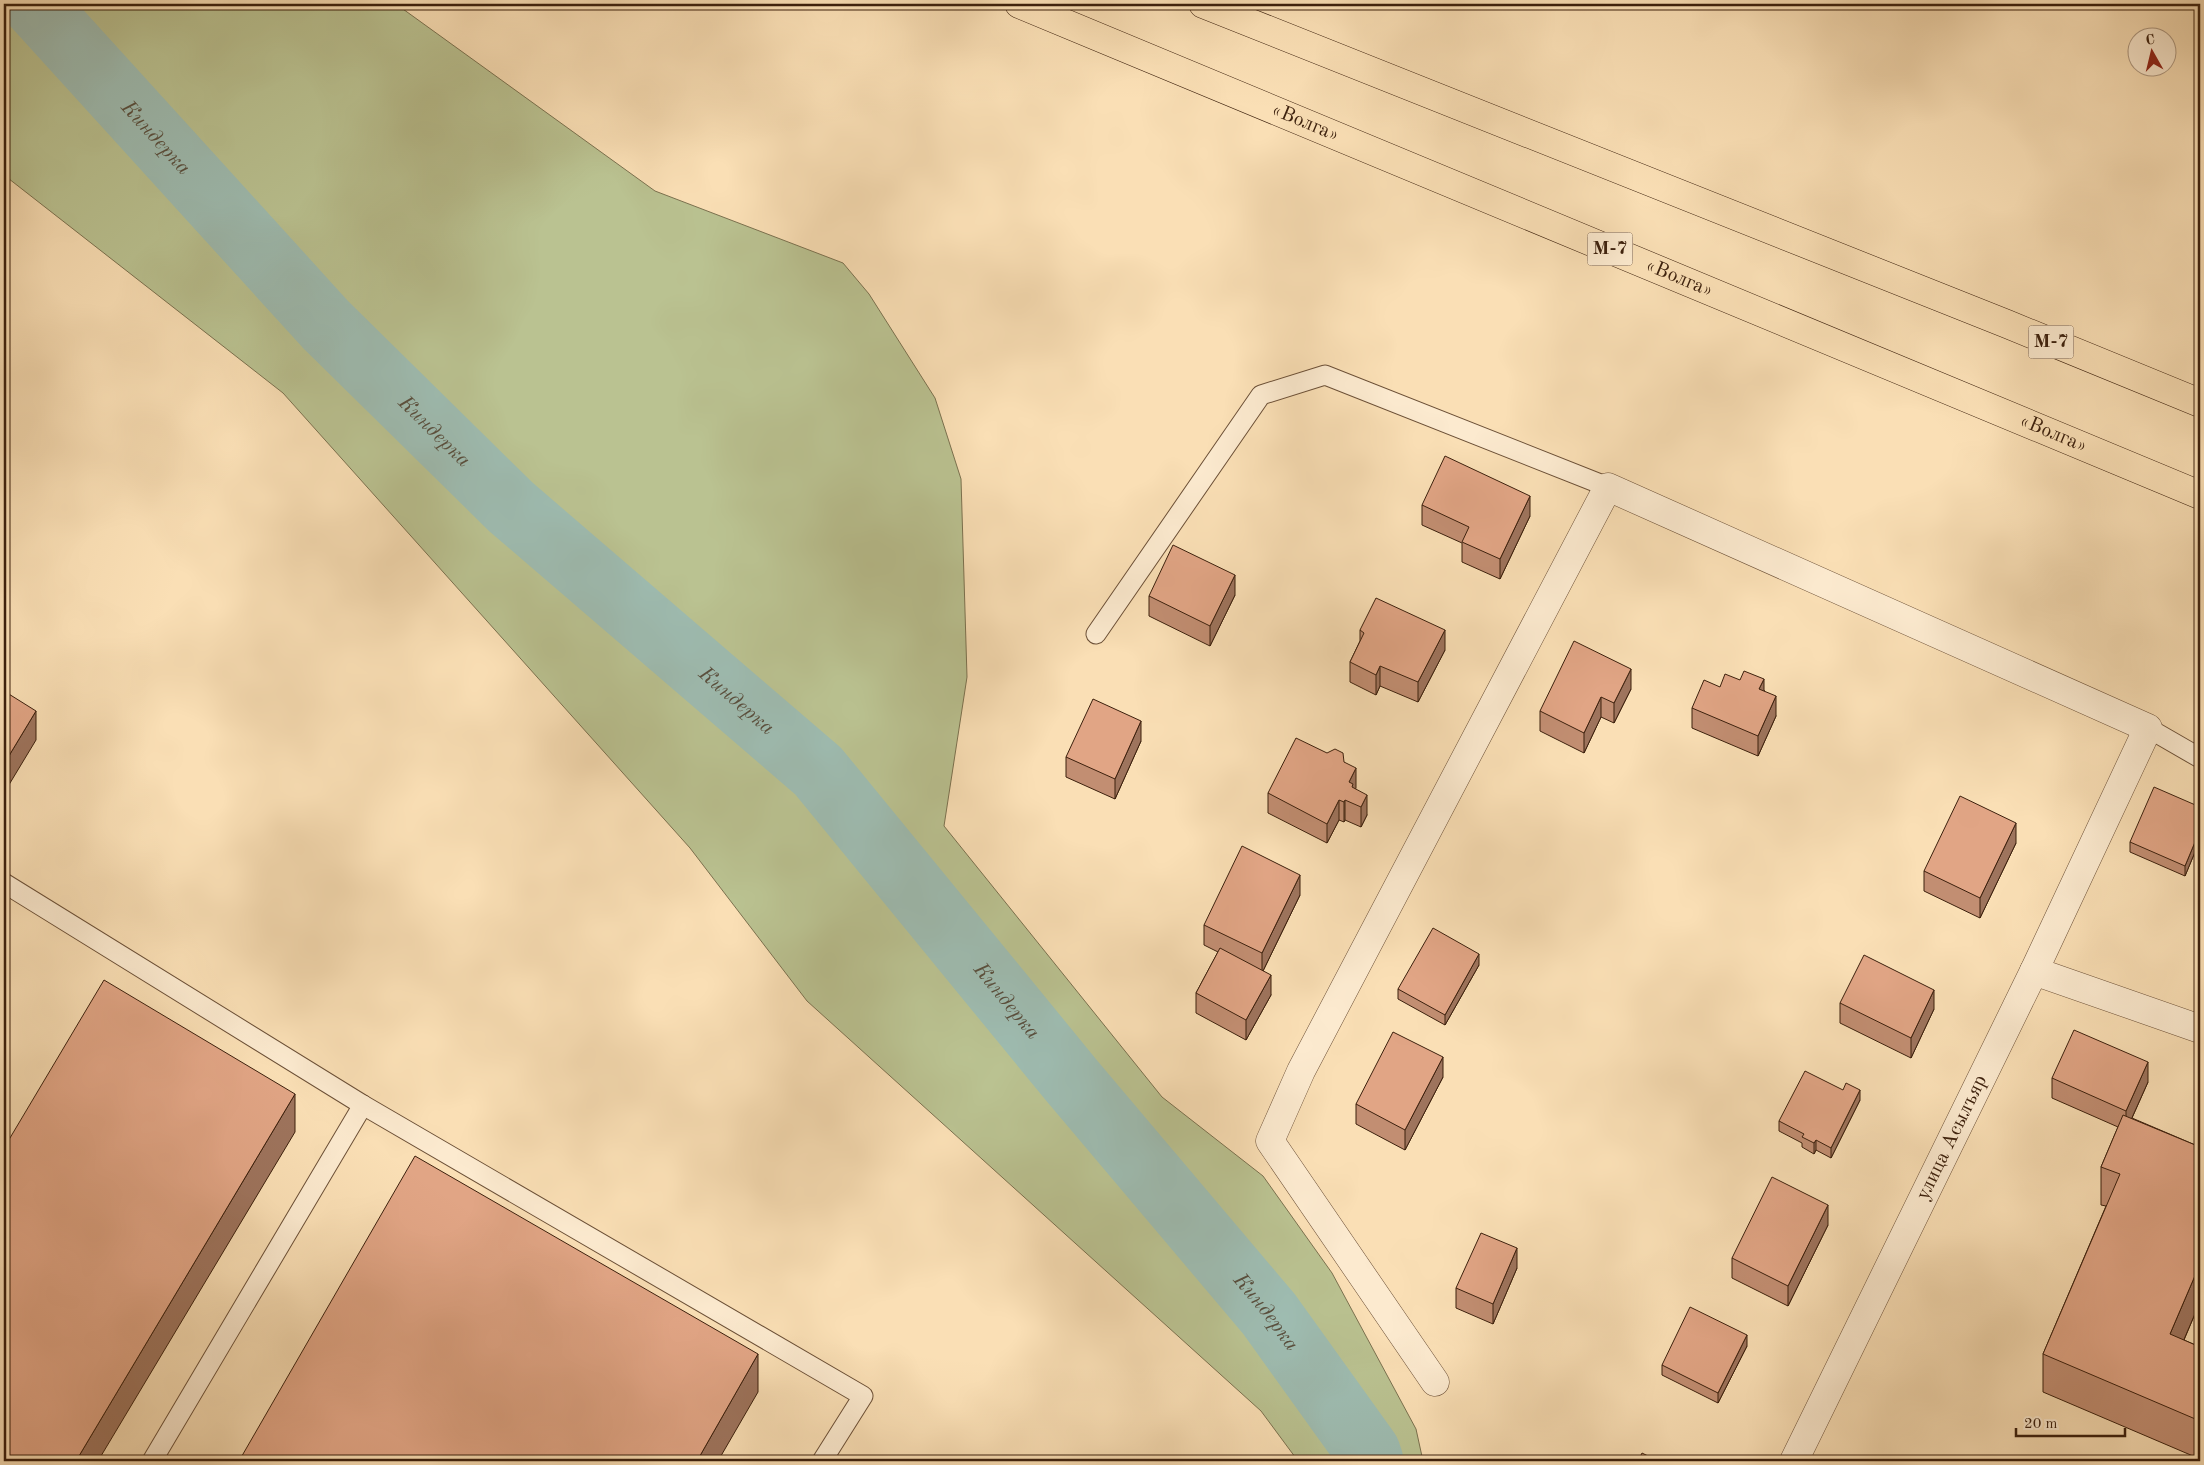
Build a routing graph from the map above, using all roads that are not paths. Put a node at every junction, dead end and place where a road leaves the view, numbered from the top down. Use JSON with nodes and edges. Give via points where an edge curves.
{"nodes":[{"id":1,"x":1019,"y":4,"type":"edge"},
{"id":2,"x":1203,"y":4,"type":"edge"},
{"id":3,"x":2200,"y":403,"type":"edge"},
{"id":4,"x":1608,"y":487,"type":"junction"},
{"id":5,"x":2200,"y":494,"type":"edge"},
{"id":6,"x":1096,"y":634,"type":"dead end"},
{"id":7,"x":2148,"y":728,"type":"junction"},
{"id":8,"x":2200,"y":758,"type":"edge"},
{"id":9,"x":4,"y":883,"type":"edge"},
{"id":10,"x":2034,"y":971,"type":"junction"},
{"id":11,"x":2200,"y":1029,"type":"edge"},
{"id":12,"x":363,"y":1105,"type":"junction"},
{"id":13,"x":1435,"y":1382,"type":"dead end"},
{"id":14,"x":152,"y":1461,"type":"edge"},
{"id":15,"x":822,"y":1461,"type":"edge"},
{"id":16,"x":1794,"y":1461,"type":"edge"}],
"edges":[{"from":1,"to":5,"type":"highway","name":"«Волга»","number":"М-7"},
{"from":2,"to":3,"type":"highway","number":"М-7"},
{"from":4,"to":6,"type":"lane","via":[[1325,375],[1261,395]]},
{"from":4,"to":7,"type":"street"},
{"from":4,"to":13,"type":"street","via":[[1301,1071],[1270,1141]]},
{"from":7,"to":8,"type":"lane"},
{"from":7,"to":10,"type":"street","name":"улица Асылъяр"},
{"from":9,"to":12,"type":"lane"},
{"from":10,"to":11,"type":"street"},
{"from":10,"to":16,"type":"street","name":"улица Асылъяр"},
{"from":12,"to":14,"type":"lane"},
{"from":12,"to":15,"type":"lane","via":[[863,1396]]}]}
